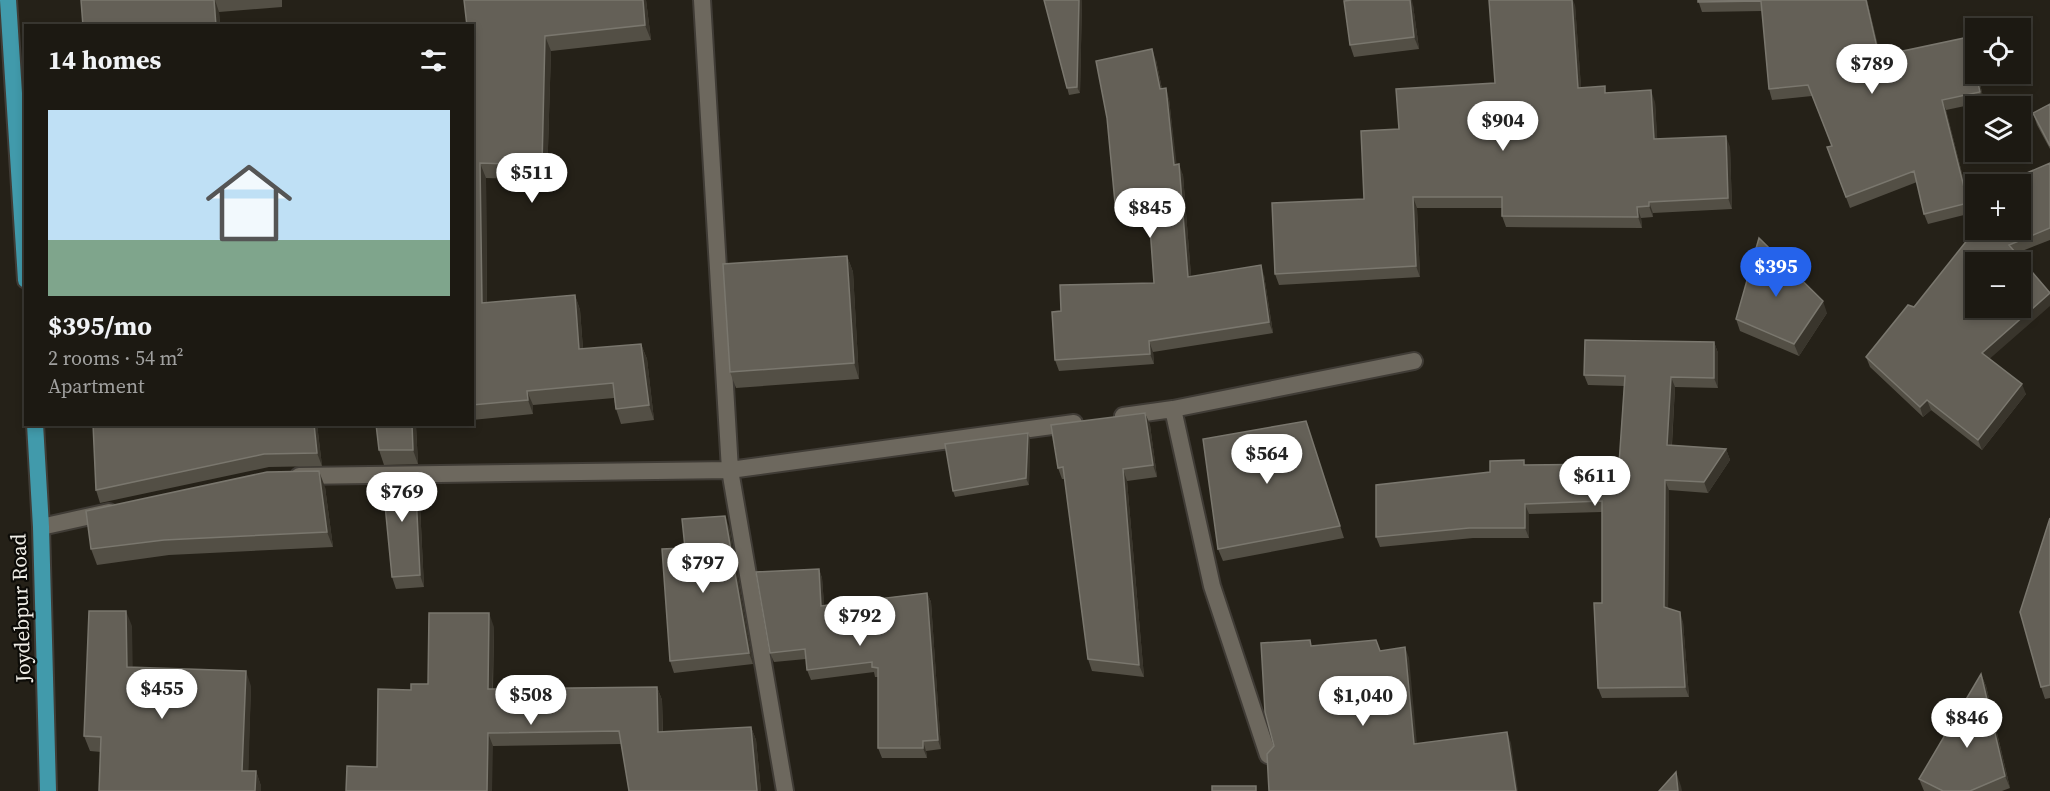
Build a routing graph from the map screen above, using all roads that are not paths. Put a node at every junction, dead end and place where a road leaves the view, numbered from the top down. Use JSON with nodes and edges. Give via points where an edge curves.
{"nodes":[{"id":1,"x":8,"y":0,"type":"edge"},
{"id":2,"x":702,"y":0,"type":"edge"},
{"id":3,"x":24,"y":249,"type":"edge"},
{"id":4,"x":1414,"y":361,"type":"dead end"},
{"id":5,"x":1173,"y":409,"type":"junction"},
{"id":6,"x":35,"y":426,"type":"edge"},
{"id":7,"x":730,"y":470,"type":"junction"},
{"id":8,"x":283,"y":476,"type":"edge"},
{"id":9,"x":122,"y":509,"type":"edge"},
{"id":10,"x":41,"y":527,"type":"junction"},
{"id":11,"x":1268,"y":755,"type":"edge"},
{"id":12,"x":48,"y":791,"type":"edge"},
{"id":13,"x":785,"y":791,"type":"edge"}],
"edges":[{"from":1,"to":3,"type":"main road"},
{"from":2,"to":7,"type":"street"},
{"from":4,"to":5,"type":"street"},
{"from":5,"to":7,"type":"street"},
{"from":5,"to":11,"type":"street","via":[[1212,586]]},
{"from":6,"to":10,"type":"main road","name":"Joydebpur Road"},
{"from":7,"to":8,"type":"street"},
{"from":7,"to":13,"type":"street"},
{"from":9,"to":10,"type":"street"},
{"from":10,"to":12,"type":"main road","name":"Joydebpur Road"}]}
